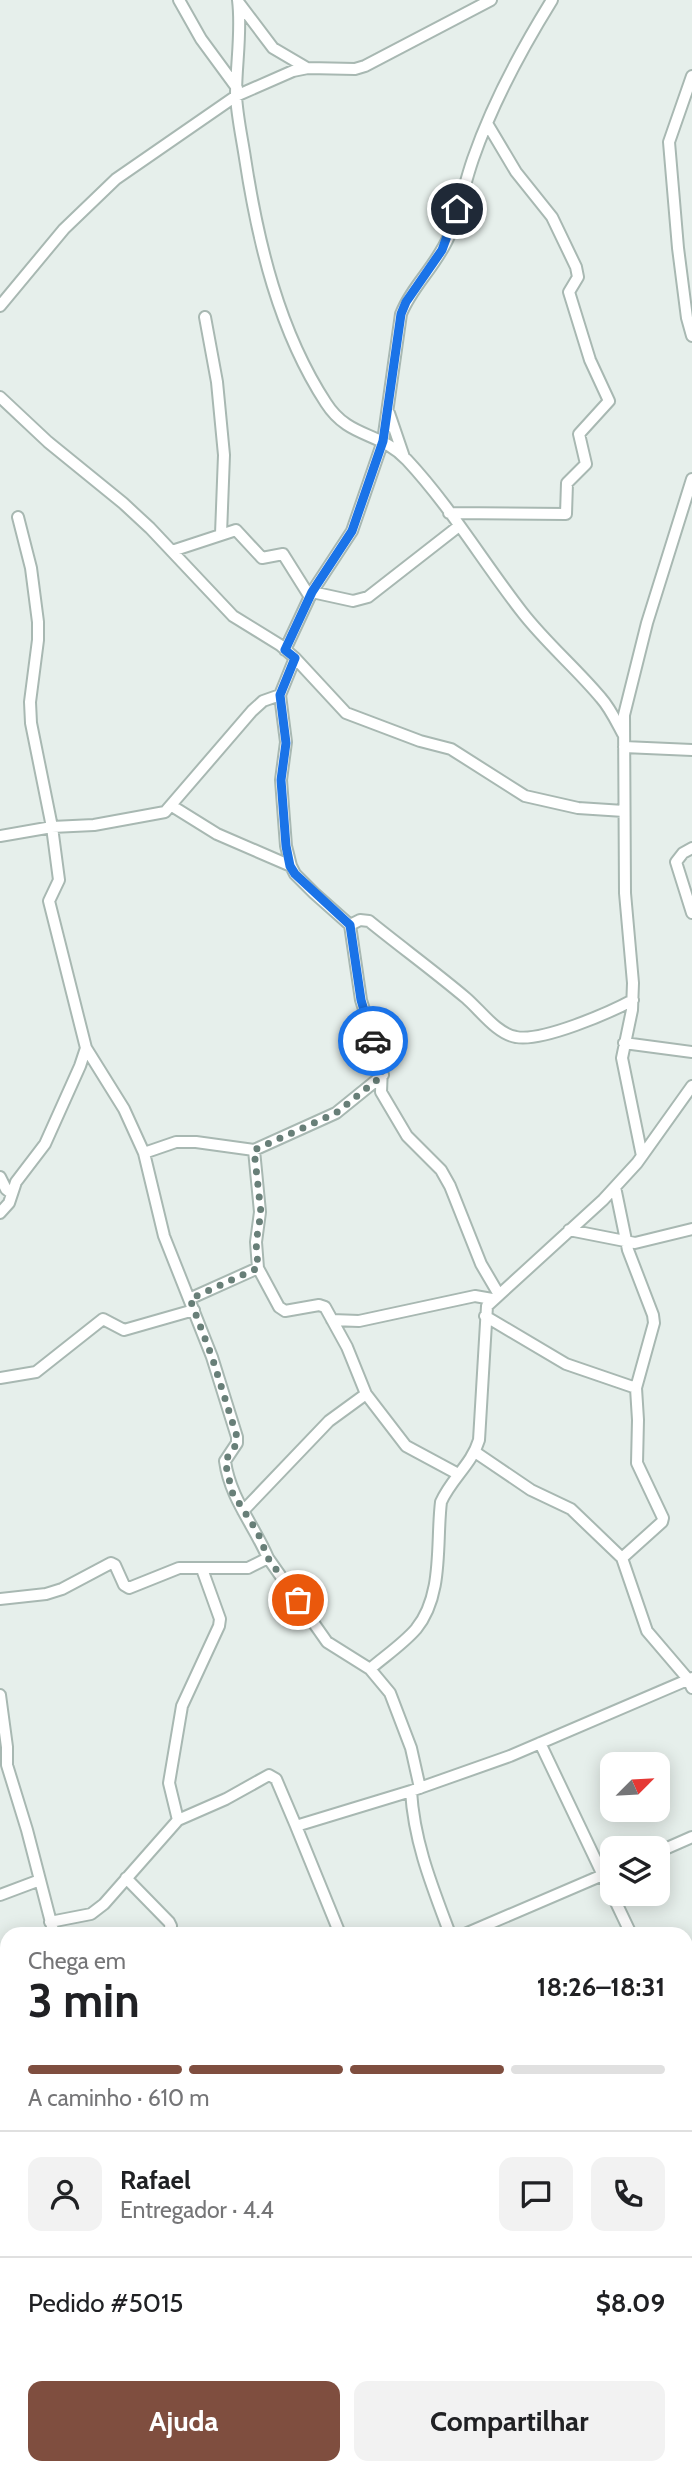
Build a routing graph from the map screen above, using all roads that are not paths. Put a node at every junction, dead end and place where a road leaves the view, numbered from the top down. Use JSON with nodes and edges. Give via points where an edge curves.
{"nodes":[{"id":1,"x":179,"y":0,"type":"edge"},
{"id":2,"x":238,"y":0,"type":"edge"},
{"id":3,"x":491,"y":0,"type":"edge"},
{"id":4,"x":552,"y":0,"type":"edge"},
{"id":5,"x":308,"y":68,"type":"junction"},
{"id":6,"x":692,"y":76,"type":"edge"},
{"id":7,"x":237,"y":92,"type":"junction"},
{"id":8,"x":488,"y":125,"type":"junction"},
{"id":9,"x":0,"y":306,"type":"edge"},
{"id":10,"x":205,"y":317,"type":"dead end"},
{"id":11,"x":691,"y":330,"type":"edge"},
{"id":12,"x":0,"y":397,"type":"edge"},
{"id":13,"x":388,"y":410,"type":"junction"},
{"id":14,"x":383,"y":441,"type":"junction"},
{"id":15,"x":404,"y":457,"type":"junction"},
{"id":16,"x":692,"y":482,"type":"edge"},
{"id":17,"x":449,"y":513,"type":"junction"},
{"id":18,"x":18,"y":517,"type":"dead end"},
{"id":19,"x":459,"y":526,"type":"junction"},
{"id":20,"x":221,"y":534,"type":"junction"},
{"id":21,"x":172,"y":551,"type":"junction"},
{"id":22,"x":311,"y":594,"type":"junction"},
{"id":23,"x":285,"y":650,"type":"junction"},
{"id":24,"x":295,"y":658,"type":"junction"},
{"id":25,"x":280,"y":695,"type":"junction"},
{"id":26,"x":623,"y":734,"type":"junction"},
{"id":27,"x":624,"y":747,"type":"junction"},
{"id":28,"x":692,"y":750,"type":"edge"},
{"id":29,"x":172,"y":806,"type":"junction"},
{"id":30,"x":624,"y":811,"type":"junction"},
{"id":31,"x":52,"y":827,"type":"junction"},
{"id":32,"x":0,"y":835,"type":"edge"},
{"id":33,"x":692,"y":848,"type":"edge"},
{"id":34,"x":290,"y":866,"type":"junction"},
{"id":35,"x":692,"y":914,"type":"edge"},
{"id":36,"x":350,"y":925,"type":"junction"},
{"id":37,"x":633,"y":1000,"type":"junction"},
{"id":38,"x":624,"y":1043,"type":"junction"},
{"id":39,"x":86,"y":1048,"type":"junction"},
{"id":40,"x":692,"y":1052,"type":"edge"},
{"id":41,"x":95,"y":1060,"type":"junction"},
{"id":42,"x":80,"y":1066,"type":"junction"},
{"id":43,"x":383,"y":1075,"type":"junction"},
{"id":44,"x":692,"y":1086,"type":"edge"},
{"id":45,"x":254,"y":1150,"type":"junction"},
{"id":46,"x":144,"y":1153,"type":"junction"},
{"id":47,"x":642,"y":1156,"type":"junction"},
{"id":48,"x":0,"y":1177,"type":"edge"},
{"id":49,"x":615,"y":1187,"type":"junction"},
{"id":50,"x":11,"y":1193,"type":"junction"},
{"id":51,"x":0,"y":1213,"type":"edge"},
{"id":52,"x":692,"y":1228,"type":"edge"},
{"id":53,"x":569,"y":1230,"type":"junction"},
{"id":54,"x":626,"y":1242,"type":"junction"},
{"id":55,"x":258,"y":1268,"type":"junction"},
{"id":56,"x":495,"y":1296,"type":"junction"},
{"id":57,"x":192,"y":1305,"type":"junction"},
{"id":58,"x":485,"y":1316,"type":"junction"},
{"id":59,"x":332,"y":1320,"type":"junction"},
{"id":60,"x":0,"y":1378,"type":"edge"},
{"id":61,"x":636,"y":1388,"type":"junction"},
{"id":62,"x":366,"y":1394,"type":"junction"},
{"id":63,"x":475,"y":1452,"type":"junction"},
{"id":64,"x":458,"y":1474,"type":"junction"},
{"id":65,"x":243,"y":1510,"type":"junction"},
{"id":66,"x":268,"y":1558,"type":"junction"},
{"id":67,"x":622,"y":1558,"type":"junction"},
{"id":68,"x":202,"y":1569,"type":"junction"},
{"id":69,"x":0,"y":1599,"type":"edge"},
{"id":70,"x":370,"y":1669,"type":"junction"},
{"id":71,"x":691,"y":1682,"type":"edge"},
{"id":72,"x":0,"y":1695,"type":"edge"},
{"id":73,"x":540,"y":1743,"type":"junction"},
{"id":74,"x":415,"y":1790,"type":"junction"},
{"id":75,"x":178,"y":1820,"type":"junction"},
{"id":76,"x":296,"y":1826,"type":"junction"},
{"id":77,"x":692,"y":1837,"type":"edge"},
{"id":78,"x":670,"y":1847,"type":"edge"},
{"id":79,"x":600,"y":1858,"type":"edge"},
{"id":80,"x":600,"y":1876,"type":"edge"},
{"id":81,"x":125,"y":1878,"type":"junction"},
{"id":82,"x":40,"y":1880,"type":"junction"},
{"id":83,"x":0,"y":1895,"type":"edge"},
{"id":84,"x":620,"y":1906,"type":"edge"},
{"id":85,"x":52,"y":1927,"type":"edge"},
{"id":86,"x":55,"y":1927,"type":"edge"},
{"id":87,"x":170,"y":1927,"type":"edge"},
{"id":88,"x":337,"y":1927,"type":"edge"},
{"id":89,"x":447,"y":1927,"type":"edge"},
{"id":90,"x":482,"y":1927,"type":"edge"},
{"id":91,"x":628,"y":1927,"type":"edge"}],
"edges":[{"from":1,"to":7,"type":"street"},
{"from":2,"to":5,"type":"street","via":[[273,48]]},
{"from":2,"to":7,"type":"street"},
{"from":3,"to":5,"type":"street","via":[[365,66]]},
{"from":4,"to":8,"type":"street"},
{"from":5,"to":7,"type":"street"},
{"from":6,"to":11,"type":"street","via":[[669,142]]},
{"from":7,"to":9,"type":"street","via":[[116,179],[64,229]]},
{"from":7,"to":14,"type":"street","via":[[251,199],[291,340],[336,417],[351,429]]},
{"from":8,"to":13,"type":"street","via":[[449,235],[401,314]]},
{"from":8,"to":17,"type":"street","via":[[516,172],[552,216],[576,267],[578,277],[569,292],[590,360],[609,401],[579,434],[586,464],[567,483],[566,514]]},
{"from":10,"to":20,"type":"street","via":[[218,382],[224,455]]},
{"from":12,"to":21,"type":"street"},
{"from":13,"to":14,"type":"street"},
{"from":13,"to":15,"type":"street"},
{"from":14,"to":15,"type":"street"},
{"from":14,"to":22,"type":"street","via":[[352,531]]},
{"from":15,"to":17,"type":"street"},
{"from":16,"to":26,"type":"street","via":[[647,623]]},
{"from":17,"to":19,"type":"street"},
{"from":18,"to":31,"type":"street","via":[[38,622],[31,723]]},
{"from":19,"to":22,"type":"street","via":[[368,597],[353,601]]},
{"from":19,"to":26,"type":"street","via":[[528,620],[601,697]]},
{"from":20,"to":21,"type":"street"},
{"from":20,"to":22,"type":"street","via":[[236,530],[262,558],[283,554]]},
{"from":21,"to":23,"type":"street","via":[[233,616]]},
{"from":22,"to":23,"type":"street"},
{"from":23,"to":24,"type":"street"},
{"from":24,"to":25,"type":"street"},
{"from":24,"to":30,"type":"street","via":[[346,713],[451,749],[526,796],[578,808]]},
{"from":25,"to":29,"type":"street","via":[[251,711]]},
{"from":25,"to":34,"type":"street","via":[[286,743],[281,780]]},
{"from":26,"to":27,"type":"street"},
{"from":27,"to":28,"type":"street"},
{"from":27,"to":30,"type":"street"},
{"from":29,"to":31,"type":"street","via":[[160,814]]},
{"from":29,"to":34,"type":"street","via":[[218,834]]},
{"from":30,"to":37,"type":"street"},
{"from":31,"to":32,"type":"street"},
{"from":31,"to":39,"type":"street","via":[[59,880],[49,901]]},
{"from":33,"to":35,"type":"street","via":[[676,862]]},
{"from":34,"to":36,"type":"street"},
{"from":36,"to":37,"type":"street","via":[[369,921],[507,1035],[519,1038],[554,1031],[605,1015]]},
{"from":36,"to":43,"type":"street","via":[[361,1000]]},
{"from":37,"to":38,"type":"street"},
{"from":38,"to":40,"type":"street"},
{"from":38,"to":47,"type":"street","via":[[624,1073]]},
{"from":39,"to":41,"type":"street"},
{"from":39,"to":42,"type":"street"},
{"from":41,"to":42,"type":"street"},
{"from":41,"to":46,"type":"street"},
{"from":42,"to":50,"type":"street","via":[[45,1144]]},
{"from":43,"to":45,"type":"street","via":[[336,1113]]},
{"from":43,"to":56,"type":"street","via":[[380,1088],[386,1102],[407,1136],[441,1170],[450,1186]]},
{"from":44,"to":47,"type":"street"},
{"from":45,"to":46,"type":"street","via":[[176,1142]]},
{"from":45,"to":55,"type":"street","via":[[261,1213]]},
{"from":46,"to":57,"type":"street","via":[[163,1236]]},
{"from":47,"to":49,"type":"street"},
{"from":48,"to":50,"type":"street"},
{"from":49,"to":53,"type":"street"},
{"from":49,"to":54,"type":"street"},
{"from":50,"to":51,"type":"street"},
{"from":52,"to":54,"type":"street"},
{"from":53,"to":54,"type":"street"},
{"from":53,"to":56,"type":"street"},
{"from":54,"to":61,"type":"street","via":[[654,1323]]},
{"from":55,"to":57,"type":"street"},
{"from":55,"to":59,"type":"street","via":[[282,1310],[323,1305]]},
{"from":56,"to":58,"type":"street"},
{"from":56,"to":59,"type":"street","via":[[475,1296],[359,1321]]},
{"from":57,"to":60,"type":"street","via":[[124,1330],[103,1320],[36,1372]]},
{"from":57,"to":65,"type":"street","via":[[237,1437],[225,1461],[232,1492]]},
{"from":58,"to":61,"type":"street","via":[[566,1364]]},
{"from":58,"to":63,"type":"street"},
{"from":59,"to":62,"type":"street"},
{"from":61,"to":67,"type":"street","via":[[637,1463],[663,1518]]},
{"from":62,"to":64,"type":"street","via":[[406,1446]]},
{"from":62,"to":65,"type":"street","via":[[328,1421]]},
{"from":63,"to":64,"type":"street"},
{"from":63,"to":67,"type":"street","via":[[531,1490],[571,1509]]},
{"from":64,"to":70,"type":"street","via":[[441,1502],[434,1590],[428,1610],[416,1629]]},
{"from":65,"to":66,"type":"street"},
{"from":66,"to":68,"type":"street","via":[[248,1568]]},
{"from":66,"to":70,"type":"street","via":[[327,1642]]},
{"from":67,"to":71,"type":"street","via":[[647,1631]]},
{"from":68,"to":69,"type":"street","via":[[179,1568],[129,1588],[111,1563],[62,1589]]},
{"from":68,"to":75,"type":"street","via":[[220,1619],[182,1706],[169,1783]]},
{"from":70,"to":74,"type":"street","via":[[390,1693],[404,1724]]},
{"from":71,"to":73,"type":"street"},
{"from":72,"to":82,"type":"street","via":[[7,1765]]},
{"from":73,"to":74,"type":"street"},
{"from":73,"to":79,"type":"street"},
{"from":74,"to":76,"type":"street"},
{"from":74,"to":89,"type":"street","via":[[413,1819],[422,1859]]},
{"from":75,"to":76,"type":"street","via":[[269,1775],[276,1779]]},
{"from":75,"to":81,"type":"street"},
{"from":76,"to":88,"type":"street"},
{"from":77,"to":78,"type":"street"},
{"from":80,"to":90,"type":"street"},
{"from":81,"to":86,"type":"street","via":[[91,1914]]},
{"from":81,"to":87,"type":"street"},
{"from":82,"to":83,"type":"street"},
{"from":82,"to":85,"type":"street"},
{"from":84,"to":91,"type":"street"}]}
